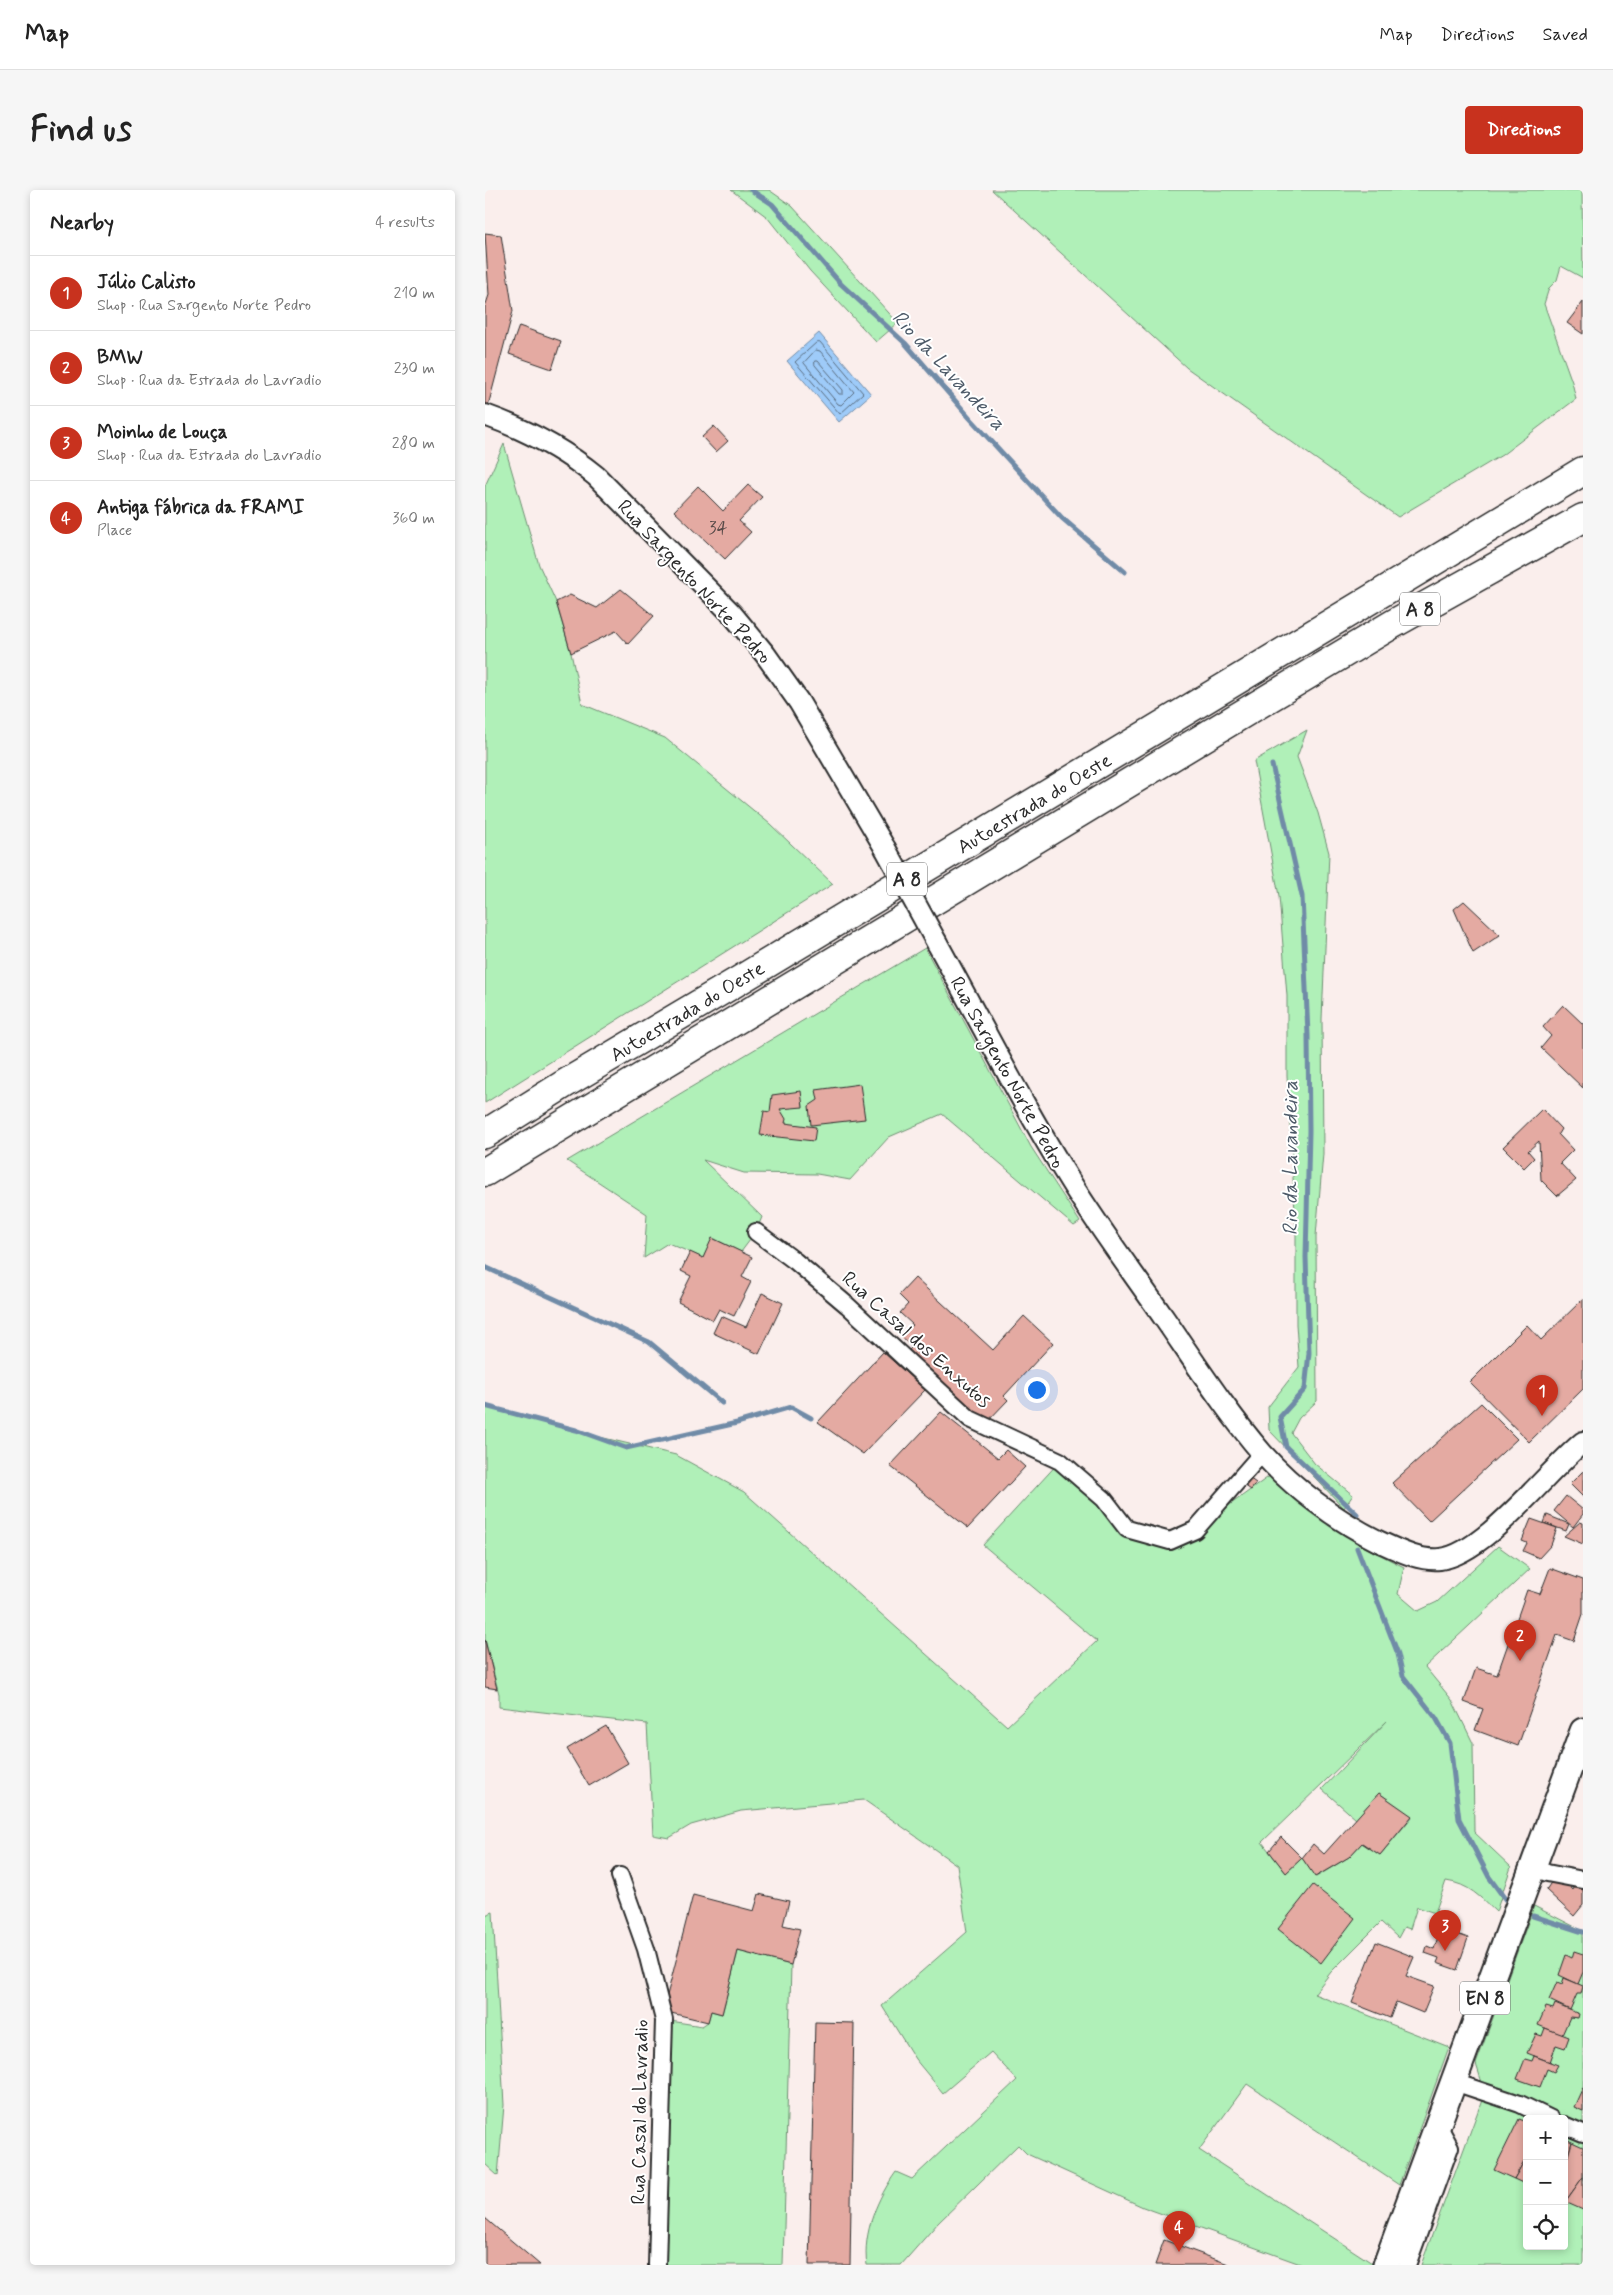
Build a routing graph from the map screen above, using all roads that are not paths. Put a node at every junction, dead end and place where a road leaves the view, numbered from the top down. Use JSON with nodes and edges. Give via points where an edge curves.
{"nodes":[{"id":1,"x":485,"y":415,"type":"edge"},
{"id":2,"x":1583,"y":471,"type":"edge"},
{"id":3,"x":1583,"y":518,"type":"edge"},
{"id":4,"x":485,"y":1134,"type":"edge"},
{"id":5,"x":485,"y":1172,"type":"edge"},
{"id":6,"x":756,"y":1232,"type":"dead end"},
{"id":7,"x":1583,"y":1442,"type":"edge"},
{"id":8,"x":1262,"y":1453,"type":"junction"},
{"id":9,"x":1583,"y":1731,"type":"edge"},
{"id":10,"x":1534,"y":1867,"type":"junction"},
{"id":11,"x":620,"y":1876,"type":"dead end"},
{"id":12,"x":1583,"y":1880,"type":"edge"},
{"id":13,"x":1454,"y":2082,"type":"junction"},
{"id":14,"x":1543,"y":2115,"type":"edge"},
{"id":15,"x":1438,"y":2124,"type":"junction"},
{"id":16,"x":1568,"y":2127,"type":"edge"},
{"id":17,"x":1583,"y":2133,"type":"edge"},
{"id":18,"x":657,"y":2265,"type":"edge"},
{"id":19,"x":1386,"y":2265,"type":"edge"},
{"id":20,"x":1407,"y":2265,"type":"edge"}],
"edges":[{"from":1,"to":8,"type":"street","name":"Rua Sargento Norte Pedro","bridge":true,"via":[[541,438],[584,466],[617,495],[732,614],[765,654],[799,702],[885,848],[1071,1184]]},
{"from":2,"to":4,"type":"highway","name":"Autoestrada do Oeste","number":"A 8"},
{"from":3,"to":5,"type":"highway","name":"Autoestrada do Oeste","number":"A 8","via":[[1393,624]]},
{"from":6,"to":8,"type":"street","name":"Rua Casal dos Enxutos","via":[[847,1304],[970,1419],[1060,1460],[1104,1499],[1127,1529],[1170,1541],[1195,1530]]},
{"from":7,"to":8,"type":"street","name":"Rua Sargento Norte Pedro","via":[[1477,1544],[1452,1556],[1427,1559],[1394,1548],[1352,1526],[1301,1489]]},
{"from":9,"to":10,"type":"main road","number":"EN 8"},
{"from":10,"to":12,"type":"street"},
{"from":10,"to":13,"type":"main road","number":"EN 8"},
{"from":11,"to":18,"type":"street","name":"Rua Casal do Lavradio","via":[[646,1949],[664,2020]]},
{"from":13,"to":14,"type":"street"},
{"from":13,"to":15,"type":"main road","number":"EN 8"},
{"from":15,"to":19,"type":"main road","number":"EN 8"},
{"from":15,"to":20,"type":"street","via":[[1450,2147]]},
{"from":16,"to":17,"type":"street"}]}
